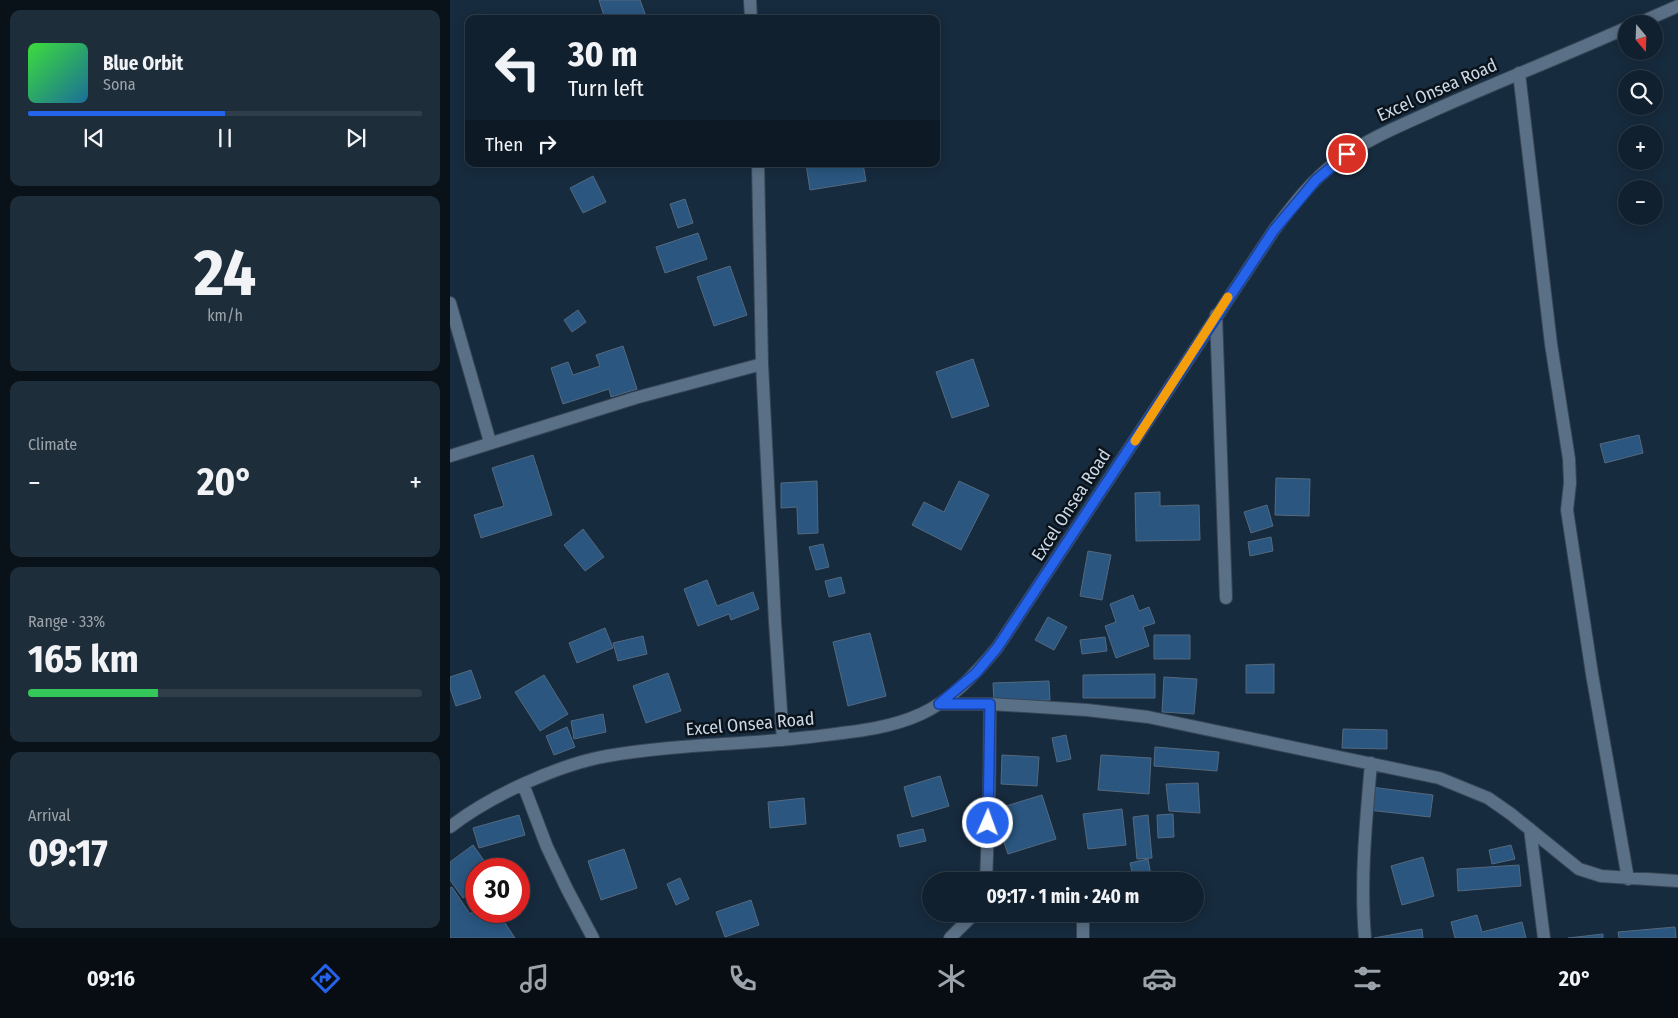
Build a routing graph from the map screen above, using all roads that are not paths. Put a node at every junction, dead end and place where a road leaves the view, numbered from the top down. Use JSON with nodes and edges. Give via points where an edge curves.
{"nodes":[{"id":1,"x":750,"y":0,"type":"edge"},
{"id":2,"x":1678,"y":6,"type":"edge"},
{"id":3,"x":751,"y":15,"type":"edge"},
{"id":4,"x":1658,"y":15,"type":"edge"},
{"id":5,"x":1618,"y":31,"type":"edge"},
{"id":6,"x":1519,"y":73,"type":"junction"},
{"id":7,"x":758,"y":167,"type":"edge"},
{"id":8,"x":450,"y":303,"type":"edge"},
{"id":9,"x":1216,"y":314,"type":"junction"},
{"id":10,"x":762,"y":364,"type":"junction"},
{"id":11,"x":490,"y":442,"type":"junction"},
{"id":12,"x":450,"y":456,"type":"edge"},
{"id":13,"x":1226,"y":598,"type":"dead end"},
{"id":14,"x":939,"y":704,"type":"junction"},
{"id":15,"x":990,"y":704,"type":"junction"},
{"id":16,"x":783,"y":740,"type":"junction"},
{"id":17,"x":1371,"y":763,"type":"junction"},
{"id":18,"x":523,"y":784,"type":"junction"},
{"id":19,"x":450,"y":827,"type":"edge"},
{"id":20,"x":1530,"y":829,"type":"junction"},
{"id":21,"x":986,"y":872,"type":"edge"},
{"id":22,"x":1628,"y":879,"type":"junction"},
{"id":23,"x":1678,"y":881,"type":"edge"},
{"id":24,"x":966,"y":922,"type":"edge"},
{"id":25,"x":1083,"y":922,"type":"edge"},
{"id":26,"x":593,"y":938,"type":"edge"},
{"id":27,"x":950,"y":938,"type":"edge"},
{"id":28,"x":1083,"y":938,"type":"edge"},
{"id":29,"x":1365,"y":938,"type":"edge"},
{"id":30,"x":1544,"y":938,"type":"edge"}],
"edges":[{"from":1,"to":3,"type":"street"},
{"from":2,"to":4,"type":"street"},
{"from":5,"to":6,"type":"street","name":"Excel Onsea Road"},
{"from":6,"to":9,"type":"street","name":"Excel Onsea Road","via":[[1370,140],[1336,162],[1292,207]]},
{"from":6,"to":22,"type":"street","via":[[1550,344],[1568,459],[1567,510]]},
{"from":7,"to":10,"type":"street"},
{"from":8,"to":11,"type":"street"},
{"from":9,"to":13,"type":"street"},
{"from":9,"to":14,"type":"street","name":"Excel Onsea Road","via":[[997,648],[976,673]]},
{"from":10,"to":11,"type":"street"},
{"from":10,"to":16,"type":"street"},
{"from":11,"to":12,"type":"street"},
{"from":14,"to":15,"type":"street"},
{"from":14,"to":16,"type":"street","name":"Excel Onsea Road","via":[[894,724]]},
{"from":15,"to":17,"type":"street","via":[[1088,710],[1148,718]]},
{"from":15,"to":21,"type":"street"},
{"from":16,"to":18,"type":"street","name":"Excel Onsea Road","via":[[651,749],[574,765]]},
{"from":17,"to":20,"type":"street","via":[[1439,778],[1464,788],[1488,798]]},
{"from":17,"to":29,"type":"street","via":[[1364,845]]},
{"from":18,"to":19,"type":"street","name":"Excel Onsea Road"},
{"from":18,"to":26,"type":"street","via":[[547,847]]},
{"from":20,"to":22,"type":"street","via":[[1579,869]]},
{"from":20,"to":30,"type":"street"},
{"from":22,"to":23,"type":"street"},
{"from":24,"to":27,"type":"street"},
{"from":25,"to":28,"type":"street"}]}
